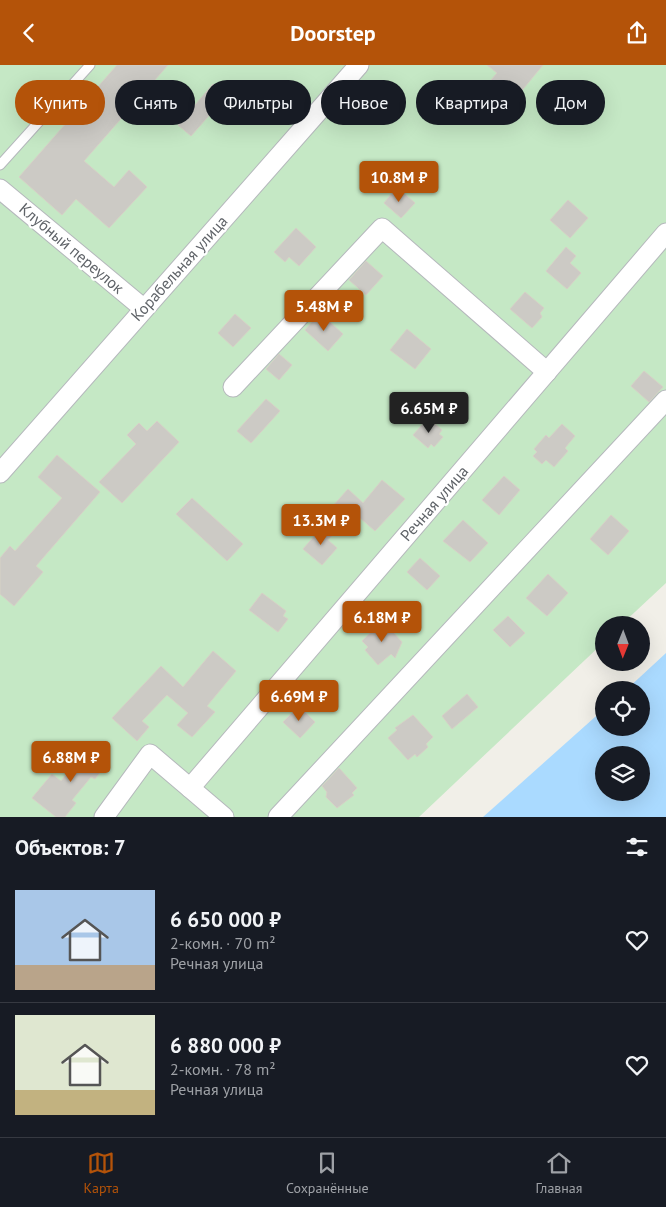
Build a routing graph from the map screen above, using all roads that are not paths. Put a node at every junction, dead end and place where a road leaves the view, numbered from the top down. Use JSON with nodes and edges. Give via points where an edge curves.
{"nodes":[{"id":1,"x":90,"y":65,"type":"edge"},
{"id":2,"x":359,"y":65,"type":"edge"},
{"id":3,"x":0,"y":165,"type":"edge"},
{"id":4,"x":0,"y":189,"type":"edge"},
{"id":5,"x":666,"y":233,"type":"edge"},
{"id":6,"x":143,"y":308,"type":"junction"},
{"id":7,"x":547,"y":372,"type":"junction"},
{"id":8,"x":233,"y":387,"type":"dead end"},
{"id":9,"x":666,"y":400,"type":"edge"},
{"id":10,"x":0,"y":473,"type":"edge"},
{"id":11,"x":190,"y":788,"type":"junction"},
{"id":12,"x":104,"y":817,"type":"edge"},
{"id":13,"x":224,"y":817,"type":"edge"},
{"id":14,"x":278,"y":817,"type":"edge"}],
"edges":[{"from":1,"to":3,"type":"lane"},
{"from":2,"to":6,"type":"street","name":"Корабельная улица"},
{"from":4,"to":6,"type":"street","name":"Клубный переулок"},
{"from":5,"to":7,"type":"street","name":"Речная улица"},
{"from":6,"to":10,"type":"street","name":"Корабельная улица"},
{"from":7,"to":8,"type":"street","via":[[382,228]]},
{"from":7,"to":11,"type":"street","name":"Речная улица"},
{"from":9,"to":14,"type":"street"},
{"from":11,"to":12,"type":"street","via":[[150,753]]},
{"from":11,"to":13,"type":"street"}]}
